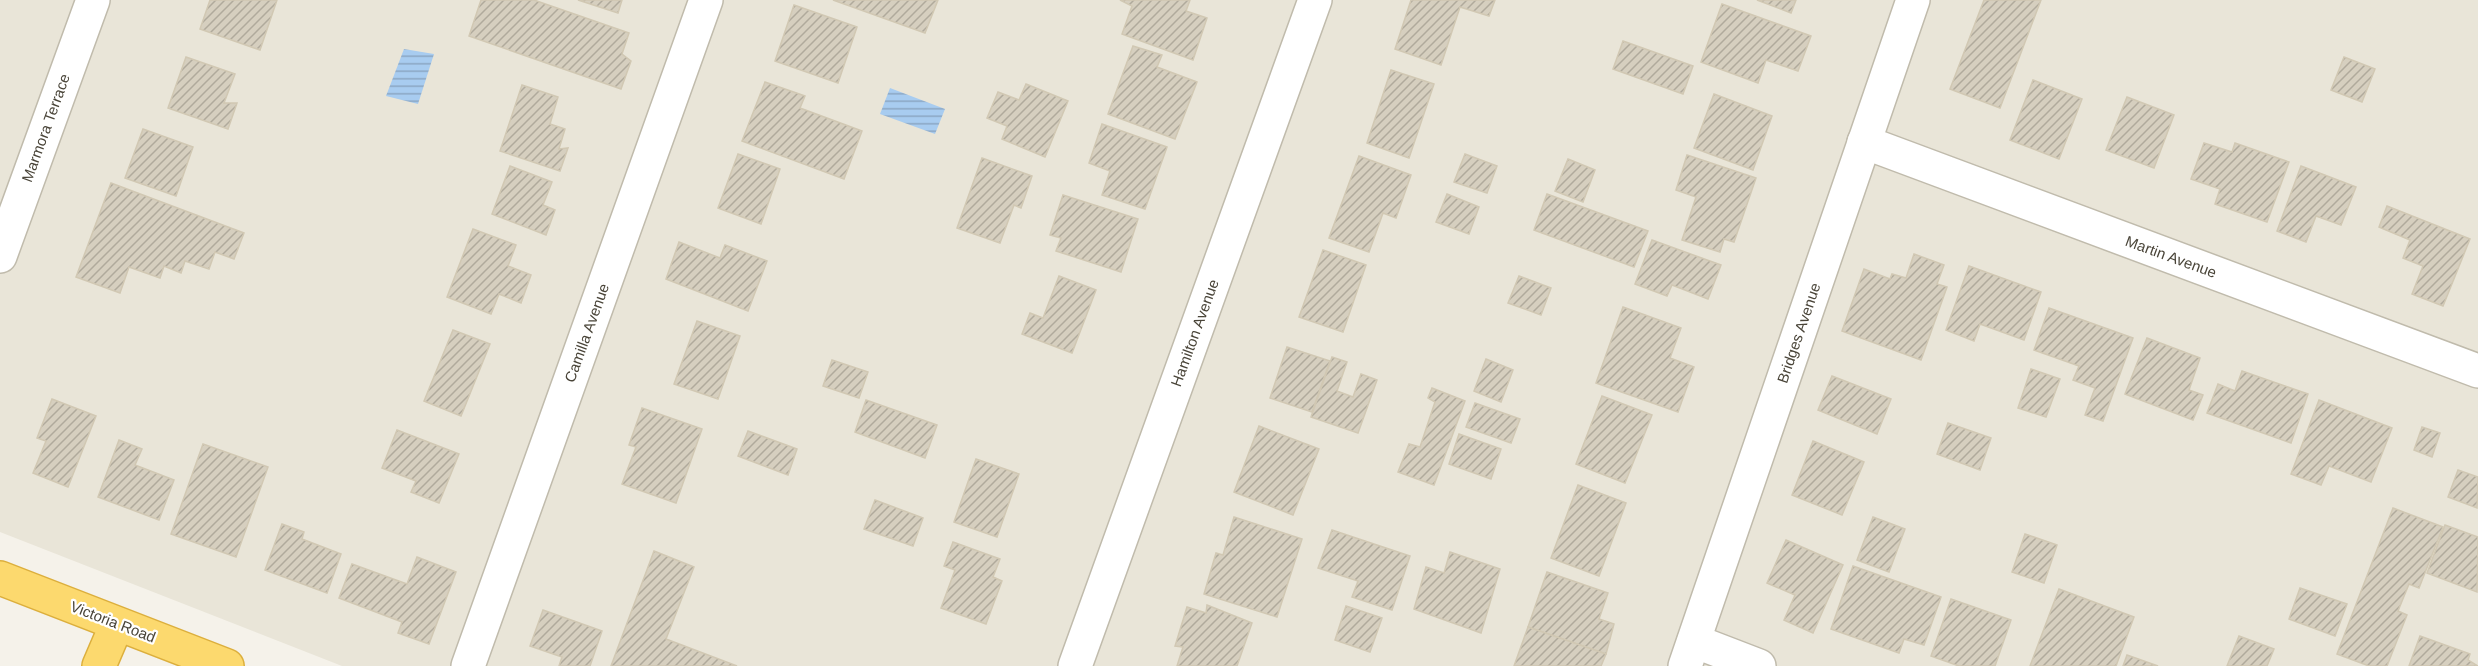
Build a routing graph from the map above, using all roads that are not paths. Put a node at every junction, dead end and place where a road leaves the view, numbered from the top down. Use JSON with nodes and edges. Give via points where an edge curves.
{"nodes":[{"id":1,"x":93,"y":0,"type":"edge"},
{"id":2,"x":706,"y":0,"type":"edge"},
{"id":3,"x":1315,"y":0,"type":"edge"},
{"id":4,"x":1913,"y":0,"type":"edge"},
{"id":5,"x":1864,"y":142,"type":"junction"},
{"id":6,"x":0,"y":256,"type":"edge"},
{"id":7,"x":2478,"y":371,"type":"edge"},
{"id":8,"x":0,"y":578,"type":"edge"},
{"id":9,"x":117,"y":624,"type":"junction"},
{"id":10,"x":1689,"y":654,"type":"edge"},
{"id":11,"x":99,"y":666,"type":"edge"},
{"id":12,"x":227,"y":666,"type":"edge"},
{"id":13,"x":468,"y":666,"type":"edge"},
{"id":14,"x":1075,"y":666,"type":"edge"},
{"id":15,"x":1759,"y":666,"type":"edge"}],
"edges":[{"from":1,"to":6,"type":"street","name":"Marmora Terrace"},
{"from":2,"to":13,"type":"street","name":"Camilla Avenue"},
{"from":3,"to":14,"type":"street","name":"Hamilton Avenue"},
{"from":4,"to":5,"type":"street","name":"Bridges Avenue"},
{"from":5,"to":7,"type":"street","name":"Martin Avenue"},
{"from":5,"to":10,"type":"street","name":"Bridges Avenue"},
{"from":8,"to":9,"type":"highway","name":"Victoria Road"},
{"from":9,"to":11,"type":"highway"},
{"from":9,"to":12,"type":"highway","name":"Victoria Road"},
{"from":10,"to":15,"type":"street"}]}
